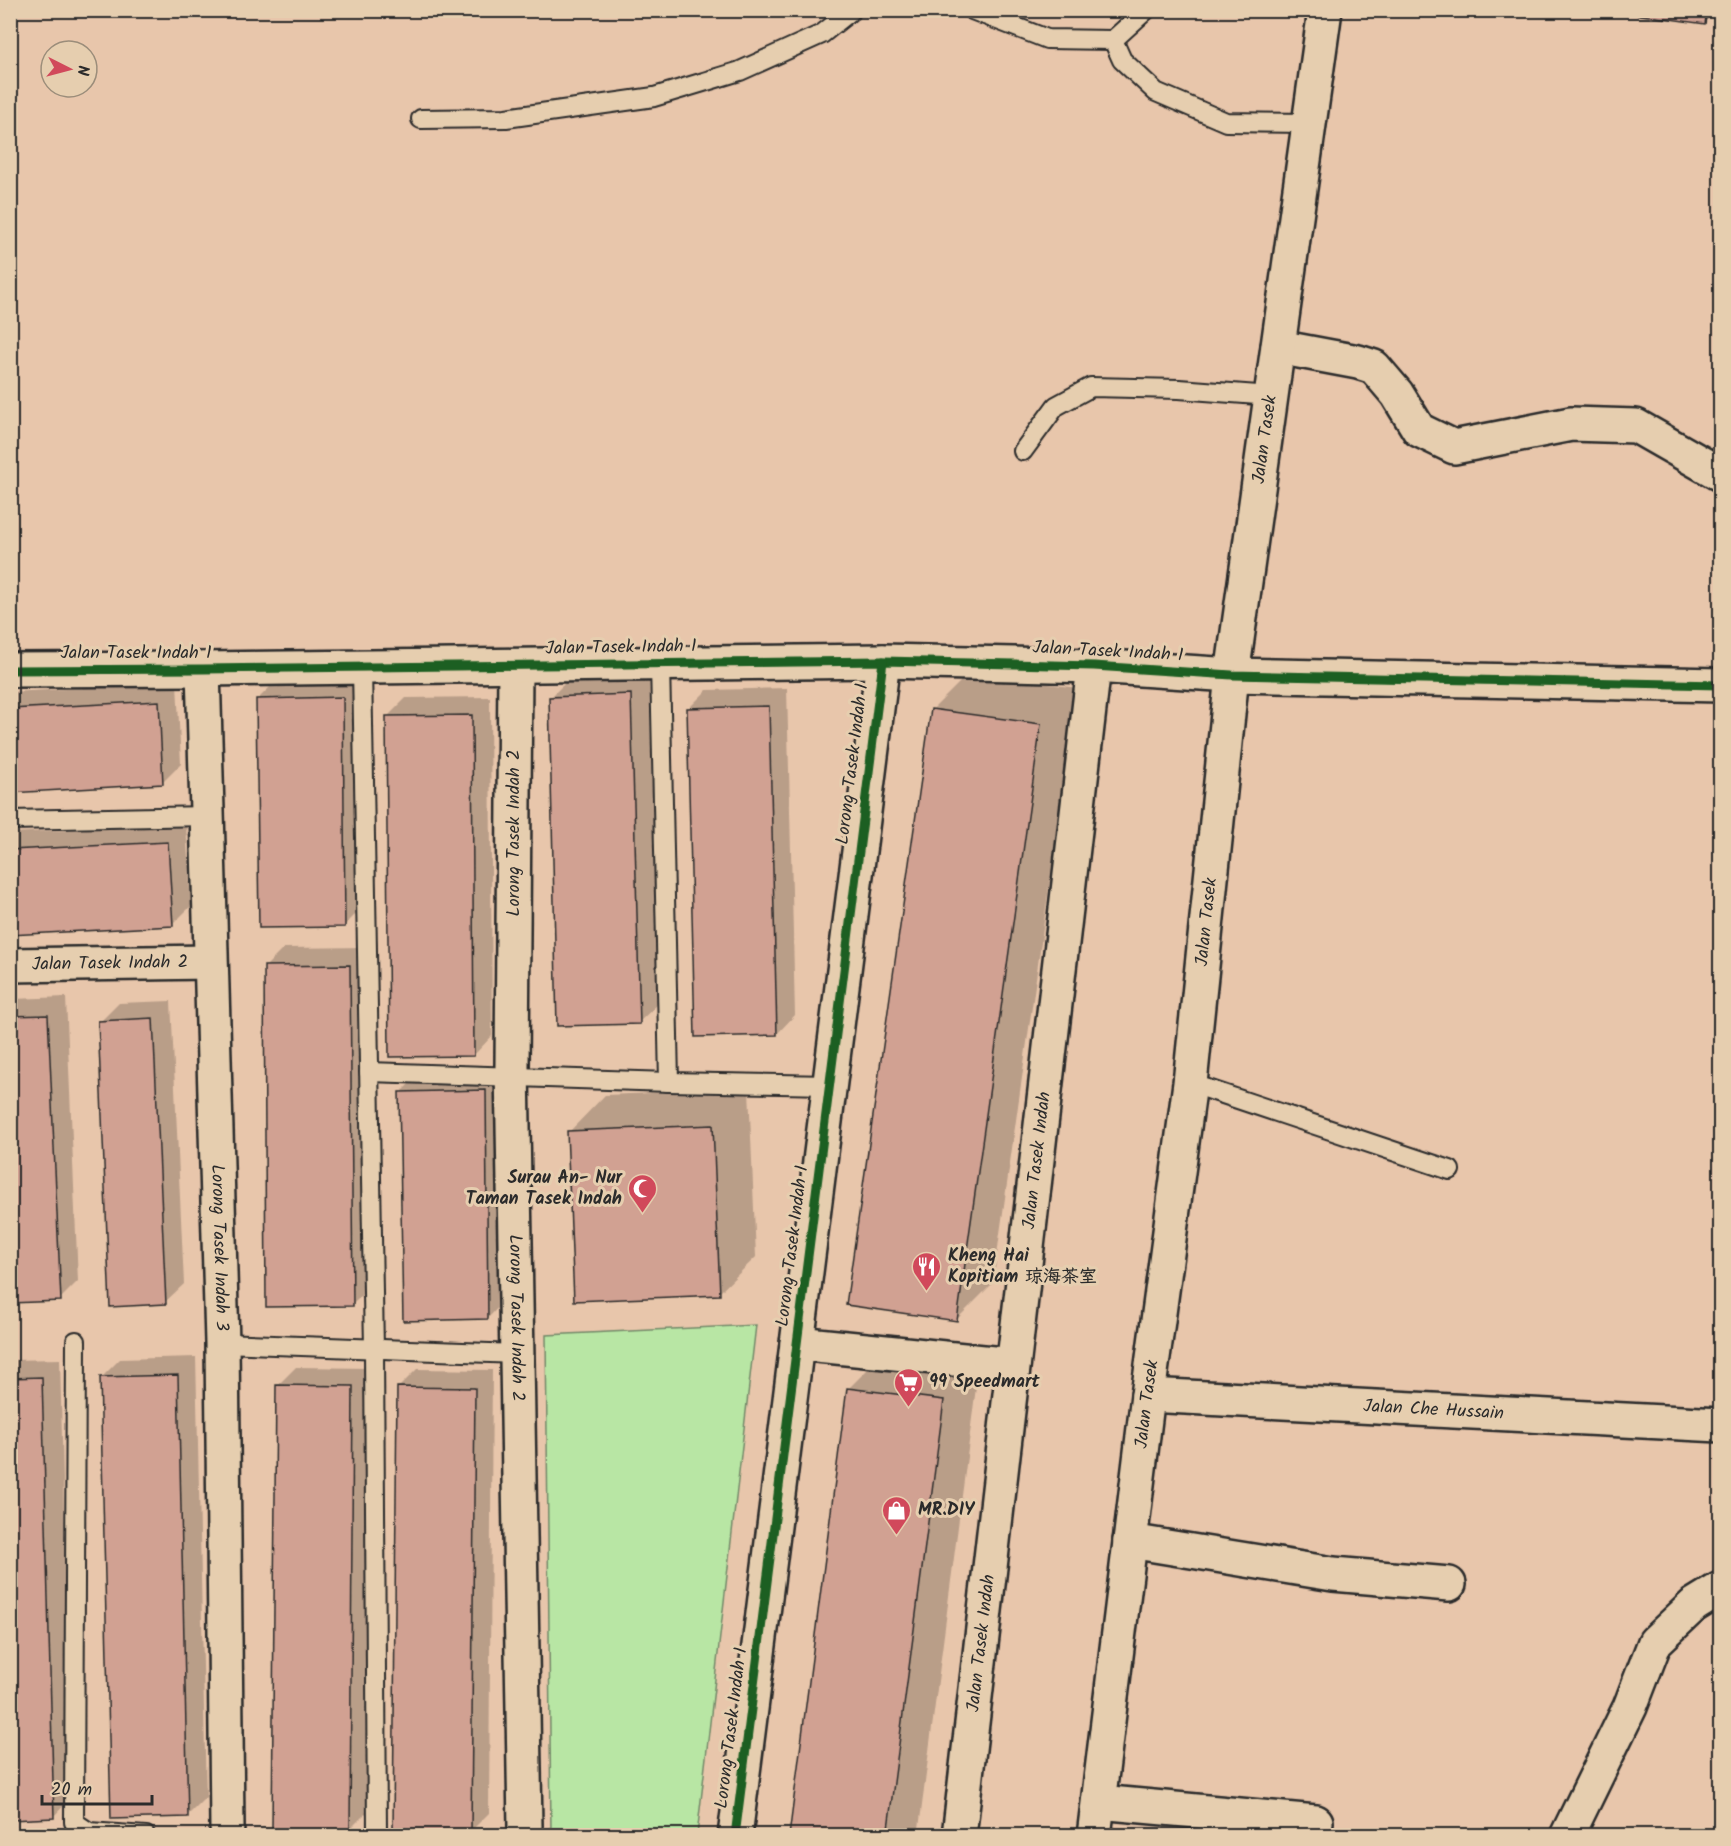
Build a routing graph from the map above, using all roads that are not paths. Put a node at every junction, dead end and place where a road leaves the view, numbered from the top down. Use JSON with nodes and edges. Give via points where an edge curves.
{"nodes":[{"id":1,"x":852,"y":10,"type":"edge"},
{"id":2,"x":972,"y":10,"type":"edge"},
{"id":3,"x":1146,"y":10,"type":"edge"},
{"id":4,"x":1326,"y":10,"type":"edge"},
{"id":5,"x":1113,"y":40,"type":"junction"},
{"id":6,"x":421,"y":118,"type":"dead end"},
{"id":7,"x":1311,"y":123,"type":"junction"},
{"id":8,"x":1278,"y":347,"type":"junction"},
{"id":9,"x":1271,"y":396,"type":"junction"},
{"id":10,"x":1023,"y":451,"type":"dead end"},
{"id":11,"x":1720,"y":474,"type":"edge"},
{"id":12,"x":883,"y":661,"type":"junction"},
{"id":13,"x":660,"y":664,"type":"junction"},
{"id":14,"x":515,"y":666,"type":"junction"},
{"id":15,"x":1094,"y":666,"type":"junction"},
{"id":16,"x":362,"y":667,"type":"junction"},
{"id":17,"x":203,"y":669,"type":"junction"},
{"id":18,"x":10,"y":670,"type":"edge"},
{"id":19,"x":1232,"y":675,"type":"junction"},
{"id":20,"x":1720,"y":685,"type":"edge"},
{"id":21,"x":207,"y":816,"type":"junction"},
{"id":22,"x":10,"y":820,"type":"edge"},
{"id":23,"x":210,"y":962,"type":"junction"},
{"id":24,"x":10,"y":965,"type":"edge"},
{"id":25,"x":369,"y":1072,"type":"junction"},
{"id":26,"x":512,"y":1076,"type":"junction"},
{"id":27,"x":669,"y":1082,"type":"junction"},
{"id":28,"x":1190,"y":1083,"type":"junction"},
{"id":29,"x":829,"y":1084,"type":"junction"},
{"id":30,"x":1450,"y":1170,"type":"dead end"},
{"id":31,"x":76,"y":1341,"type":"dead end"},
{"id":32,"x":222,"y":1343,"type":"junction"},
{"id":33,"x":797,"y":1343,"type":"junction"},
{"id":34,"x":374,"y":1349,"type":"junction"},
{"id":35,"x":518,"y":1354,"type":"junction"},
{"id":36,"x":1013,"y":1365,"type":"junction"},
{"id":37,"x":1148,"y":1395,"type":"junction"},
{"id":38,"x":1720,"y":1425,"type":"edge"},
{"id":39,"x":1130,"y":1541,"type":"junction"},
{"id":40,"x":1449,"y":1584,"type":"dead end"},
{"id":41,"x":1720,"y":1589,"type":"edge"},
{"id":42,"x":1099,"y":1802,"type":"junction"},
{"id":43,"x":1316,"y":1821,"type":"dead end"},
{"id":44,"x":221,"y":1832,"type":"edge"},
{"id":45,"x":520,"y":1832,"type":"edge"},
{"id":46,"x":146,"y":1836,"type":"edge"},
{"id":47,"x":381,"y":1836,"type":"edge"},
{"id":48,"x":735,"y":1836,"type":"edge"},
{"id":49,"x":959,"y":1836,"type":"edge"},
{"id":50,"x":1094,"y":1836,"type":"edge"},
{"id":51,"x":1567,"y":1836,"type":"edge"}],
"edges":[{"from":1,"to":6,"type":"lane","via":[[822,34],[740,71],[654,97],[506,118]]},
{"from":2,"to":5,"type":"lane","via":[[1047,39]]},
{"from":3,"to":5,"type":"lane"},
{"from":4,"to":7,"type":"street","name":"Jalan Tasek"},
{"from":5,"to":7,"type":"lane","via":[[1122,60],[1156,92],[1226,122]]},
{"from":7,"to":8,"type":"street","name":"Jalan Tasek"},
{"from":8,"to":9,"type":"street","name":"Jalan Tasek"},
{"from":8,"to":11,"type":"street","via":[[1374,367],[1397,394],[1419,430],[1454,447],[1571,424],[1636,426]]},
{"from":9,"to":10,"type":"lane","via":[[1091,387],[1056,406]]},
{"from":9,"to":19,"type":"street","name":"Jalan Tasek"},
{"from":12,"to":13,"type":"street","name":"Jalan Tasek Indah 1"},
{"from":12,"to":15,"type":"street","name":"Jalan Tasek Indah 1"},
{"from":12,"to":29,"type":"street","name":"Lorong Tasek Indah 1"},
{"from":13,"to":14,"type":"street","name":"Jalan Tasek Indah 1"},
{"from":13,"to":27,"type":"lane"},
{"from":14,"to":16,"type":"street","name":"Jalan Tasek Indah 1"},
{"from":14,"to":26,"type":"street","name":"Lorong Tasek Indah 2"},
{"from":15,"to":19,"type":"street","name":"Jalan Tasek Indah 1"},
{"from":15,"to":36,"type":"street","name":"Jalan Tasek Indah"},
{"from":16,"to":17,"type":"street","name":"Jalan Tasek Indah 1"},
{"from":16,"to":25,"type":"lane"},
{"from":17,"to":18,"type":"street","name":"Jalan Tasek Indah 1"},
{"from":17,"to":21,"type":"street","name":"Lorong Tasek Indah 3"},
{"from":19,"to":20,"type":"street","name":"Jalan Tasek Indah 1"},
{"from":19,"to":28,"type":"street","name":"Jalan Tasek"},
{"from":21,"to":22,"type":"lane"},
{"from":21,"to":23,"type":"street","name":"Lorong Tasek Indah 3"},
{"from":23,"to":24,"type":"street","name":"Jalan Tasek Indah 2"},
{"from":23,"to":32,"type":"street","name":"Lorong Tasek Indah 3"},
{"from":25,"to":26,"type":"lane"},
{"from":25,"to":34,"type":"lane"},
{"from":26,"to":27,"type":"lane"},
{"from":26,"to":35,"type":"street","name":"Lorong Tasek Indah 2"},
{"from":27,"to":29,"type":"lane"},
{"from":28,"to":30,"type":"lane"},
{"from":28,"to":37,"type":"street","name":"Jalan Tasek"},
{"from":29,"to":33,"type":"street","name":"Lorong Tasek Indah 1"},
{"from":31,"to":46,"type":"lane","via":[[74,1822],[88,1832]]},
{"from":32,"to":34,"type":"lane"},
{"from":32,"to":44,"type":"street","name":"Lorong Tasek Indah 3"},
{"from":33,"to":36,"type":"street"},
{"from":33,"to":48,"type":"street","name":"Lorong Tasek Indah 1"},
{"from":34,"to":35,"type":"lane"},
{"from":34,"to":47,"type":"lane","via":[[377,1833]]},
{"from":35,"to":45,"type":"street","name":"Lorong Tasek Indah 2"},
{"from":36,"to":49,"type":"street","name":"Jalan Tasek Indah"},
{"from":37,"to":38,"type":"street","name":"Jalan Che Hussain"},
{"from":37,"to":39,"type":"street","name":"Jalan Tasek"},
{"from":39,"to":40,"type":"street","via":[[1333,1574]]},
{"from":39,"to":42,"type":"street","name":"Jalan Tasek"},
{"from":41,"to":51,"type":"street","via":[[1694,1605],[1655,1642],[1630,1707]]},
{"from":42,"to":43,"type":"street"},
{"from":42,"to":50,"type":"street","name":"Jalan Tasek"}]}
